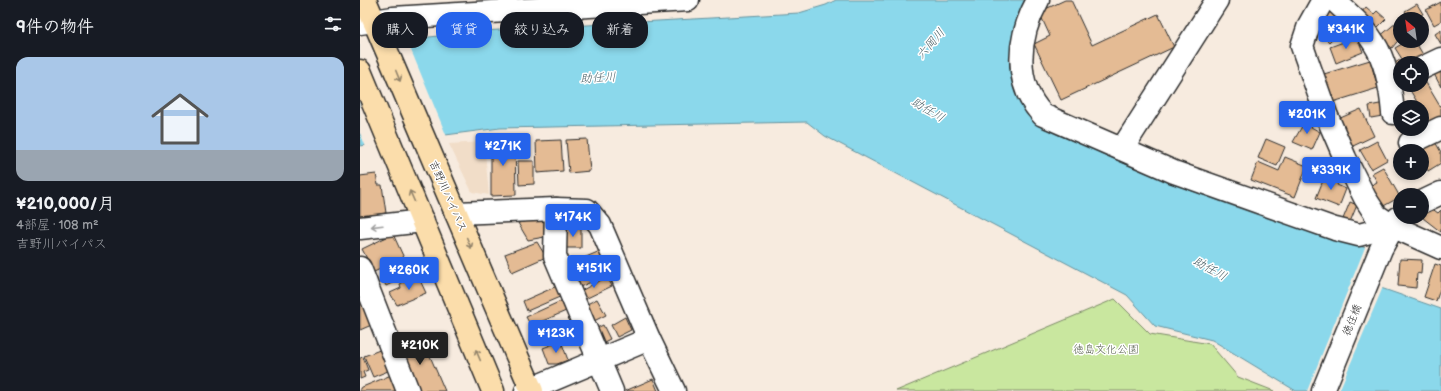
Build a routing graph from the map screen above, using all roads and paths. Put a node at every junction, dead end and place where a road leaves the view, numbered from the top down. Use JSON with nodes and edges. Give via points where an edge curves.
{"nodes":[{"id":1,"x":365,"y":0,"type":"edge"},
{"id":2,"x":688,"y":0,"type":"edge"},
{"id":3,"x":1038,"y":0,"type":"edge"},
{"id":4,"x":1217,"y":0,"type":"edge"},
{"id":5,"x":1323,"y":0,"type":"edge"},
{"id":6,"x":1334,"y":0,"type":"edge"},
{"id":7,"x":428,"y":16,"type":"edge"},
{"id":8,"x":372,"y":28,"type":"edge"},
{"id":9,"x":381,"y":48,"type":"edge"},
{"id":10,"x":1441,"y":59,"type":"edge"},
{"id":11,"x":1429,"y":65,"type":"edge"},
{"id":12,"x":360,"y":71,"type":"edge"},
{"id":13,"x":1393,"y":76,"type":"edge"},
{"id":14,"x":1441,"y":128,"type":"edge"},
{"id":15,"x":1410,"y":143,"type":"dead end"},
{"id":16,"x":1122,"y":149,"type":"junction"},
{"id":17,"x":1441,"y":193,"type":"edge"},
{"id":18,"x":1429,"y":199,"type":"edge"},
{"id":19,"x":556,"y":209,"type":"junction"},
{"id":20,"x":456,"y":213,"type":"junction"},
{"id":21,"x":1393,"y":219,"type":"edge"},
{"id":22,"x":423,"y":221,"type":"junction"},
{"id":23,"x":1393,"y":221,"type":"edge"},
{"id":24,"x":1394,"y":224,"type":"edge"},
{"id":25,"x":1402,"y":224,"type":"edge"},
{"id":26,"x":360,"y":228,"type":"edge"},
{"id":27,"x":1441,"y":248,"type":"edge"},
{"id":28,"x":360,"y":268,"type":"edge"},
{"id":29,"x":649,"y":339,"type":"junction"},
{"id":30,"x":598,"y":360,"type":"junction"},
{"id":31,"x":529,"y":390,"type":"edge"},
{"id":32,"x":408,"y":391,"type":"edge"},
{"id":33,"x":493,"y":391,"type":"edge"},
{"id":34,"x":612,"y":391,"type":"edge"},
{"id":35,"x":674,"y":391,"type":"edge"},
{"id":36,"x":1323,"y":391,"type":"edge"}],
"edges":[{"from":1,"to":8,"type":"highway","name":"吉野川バイパス"},
{"from":2,"to":7,"type":"street"},
{"from":3,"to":16,"type":"street","via":[[1026,27],[1021,56],[1024,86],[1030,100],[1043,115]]},
{"from":4,"to":16,"type":"street"},
{"from":5,"to":21,"type":"street","via":[[1309,25],[1302,46],[1326,114],[1365,198],[1376,215]]},
{"from":6,"to":13,"type":"street","via":[[1375,43]]},
{"from":9,"to":20,"type":"highway","name":"吉野川バイパス","one_way":true},
{"from":10,"to":11,"type":"street"},
{"from":22,"to":12,"type":"highway","one_way":true},
{"from":14,"to":15,"type":"street"},
{"from":16,"to":23,"type":"street","via":[[1174,172],[1335,230],[1359,235]]},
{"from":17,"to":18,"type":"street"},
{"from":19,"to":20,"type":"street"},
{"from":19,"to":29,"type":"street","via":[[587,210],[600,225]]},
{"from":19,"to":30,"type":"street","via":[[556,256]]},
{"from":20,"to":31,"type":"highway","name":"吉野川バイパス","one_way":true},
{"from":22,"to":26,"type":"street","one_way":true},
{"from":33,"to":22,"type":"highway","one_way":true},
{"from":24,"to":36,"type":"street","name":"徳住橋","via":[[1381,249]]},
{"from":25,"to":27,"type":"street"},
{"from":28,"to":32,"type":"street"},
{"from":29,"to":30,"type":"street"},
{"from":29,"to":35,"type":"street"},
{"from":30,"to":31,"type":"street"},
{"from":30,"to":34,"type":"street"}]}
